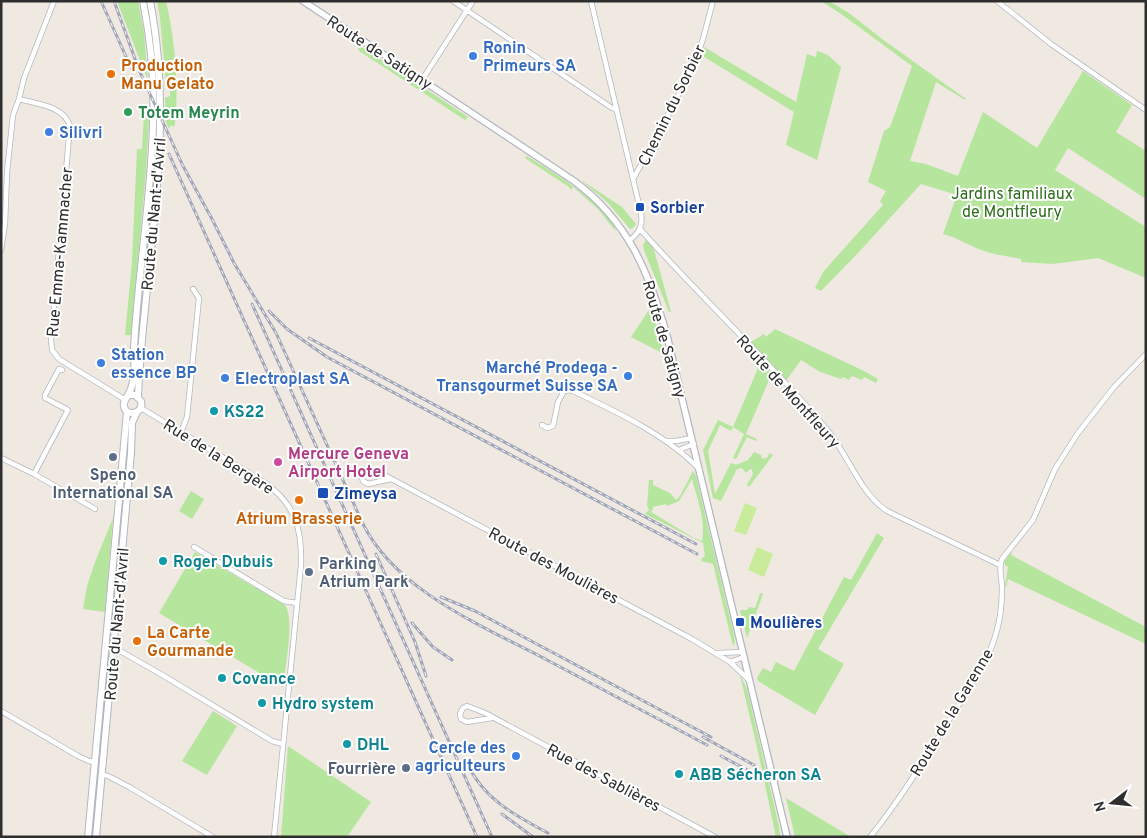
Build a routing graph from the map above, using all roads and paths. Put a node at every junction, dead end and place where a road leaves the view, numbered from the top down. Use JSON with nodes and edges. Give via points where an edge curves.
{"nodes":[{"id":1,"x":54,"y":1,"type":"edge"},
{"id":2,"x":143,"y":1,"type":"edge"},
{"id":3,"x":150,"y":1,"type":"edge"},
{"id":4,"x":302,"y":1,"type":"edge"},
{"id":5,"x":453,"y":1,"type":"edge"},
{"id":6,"x":473,"y":1,"type":"edge"},
{"id":7,"x":591,"y":1,"type":"edge"},
{"id":8,"x":713,"y":1,"type":"edge"},
{"id":9,"x":997,"y":1,"type":"edge"},
{"id":10,"x":467,"y":10,"type":"junction"},
{"id":11,"x":422,"y":80,"type":"junction"},
{"id":12,"x":20,"y":99,"type":"junction"},
{"id":13,"x":616,"y":109,"type":"junction"},
{"id":14,"x":1146,"y":110,"type":"edge"},
{"id":15,"x":633,"y":179,"type":"junction"},
{"id":16,"x":640,"y":229,"type":"junction"},
{"id":17,"x":630,"y":240,"type":"junction"},
{"id":18,"x":1,"y":250,"type":"edge"},
{"id":19,"x":193,"y":289,"type":"dead end"},
{"id":20,"x":1146,"y":354,"type":"edge"},
{"id":21,"x":62,"y":370,"type":"dead end"},
{"id":22,"x":138,"y":396,"type":"junction"},
{"id":23,"x":127,"y":397,"type":"junction"},
{"id":24,"x":139,"y":410,"type":"junction"},
{"id":25,"x":127,"y":412,"type":"junction"},
{"id":26,"x":542,"y":425,"type":"dead end"},
{"id":27,"x":181,"y":432,"type":"junction"},
{"id":28,"x":665,"y":440,"type":"junction"},
{"id":29,"x":693,"y":441,"type":"junction"},
{"id":30,"x":679,"y":450,"type":"junction"},
{"id":31,"x":1,"y":458,"type":"edge"},
{"id":32,"x":700,"y":470,"type":"junction"},
{"id":33,"x":34,"y":474,"type":"junction"},
{"id":34,"x":391,"y":479,"type":"junction"},
{"id":35,"x":95,"y":509,"type":"dead end"},
{"id":36,"x":194,"y":547,"type":"dead end"},
{"id":37,"x":1000,"y":565,"type":"junction"},
{"id":38,"x":296,"y":603,"type":"junction"},
{"id":39,"x":114,"y":650,"type":"junction"},
{"id":40,"x":716,"y":653,"type":"junction"},
{"id":41,"x":744,"y":654,"type":"junction"},
{"id":42,"x":730,"y":662,"type":"junction"},
{"id":43,"x":750,"y":682,"type":"junction"},
{"id":44,"x":1,"y":711,"type":"edge"},
{"id":45,"x":492,"y":718,"type":"junction"},
{"id":46,"x":282,"y":744,"type":"junction"},
{"id":47,"x":95,"y":762,"type":"junction"},
{"id":48,"x":102,"y":774,"type":"junction"},
{"id":49,"x":88,"y":837,"type":"edge"},
{"id":50,"x":96,"y":837,"type":"edge"},
{"id":51,"x":212,"y":837,"type":"edge"},
{"id":52,"x":274,"y":837,"type":"edge"},
{"id":53,"x":715,"y":837,"type":"edge"},
{"id":54,"x":787,"y":837,"type":"edge"},
{"id":55,"x":870,"y":837,"type":"edge"}],
"edges":[{"from":1,"to":12,"type":"street","via":[[22,84]]},
{"from":2,"to":23,"type":"main road","name":"Route du Nant-d'Avril","via":[[152,63],[154,126],[134,376]]},
{"from":3,"to":22,"type":"main road","name":"Route du Nant-d'Avril","via":[[159,69],[160,125]]},
{"from":4,"to":11,"type":"street","name":"Route de Satigny"},
{"from":5,"to":10,"type":"street"},
{"from":6,"to":10,"type":"street"},
{"from":7,"to":13,"type":"street"},
{"from":8,"to":15,"type":"street","name":"Chemin du Sorbier","via":[[695,62]]},
{"from":9,"to":14,"type":"street","via":[[1051,44]]},
{"from":10,"to":11,"type":"street"},
{"from":10,"to":13,"type":"street"},
{"from":11,"to":17,"type":"street","name":"Route de Satigny","via":[[581,186],[606,208]]},
{"from":12,"to":18,"type":"street","via":[[11,128]]},
{"from":12,"to":23,"type":"street","name":"Rue Emma-Kammacher","via":[[61,112],[70,126],[52,350],[59,359]]},
{"from":13,"to":15,"type":"street"},
{"from":15,"to":16,"type":"street","via":[[641,213]]},
{"from":16,"to":17,"type":"street"},
{"from":16,"to":37,"type":"street","name":"Route de Montfleury","via":[[821,422],[844,451],[877,504]]},
{"from":17,"to":29,"type":"street","name":"Route de Satigny","via":[[660,309]]},
{"from":19,"to":27,"type":"street","via":[[199,298],[187,417]]},
{"from":20,"to":37,"type":"street","via":[[1095,409],[1063,454],[1033,520]]},
{"from":21,"to":33,"type":"street","via":[[59,369],[45,398],[68,410]]},
{"from":22,"to":23,"type":"main road"},
{"from":22,"to":24,"type":"main road","via":[[142,403]]},
{"from":23,"to":25,"type":"main road","via":[[123,406]]},
{"from":24,"to":25,"type":"main road"},
{"from":24,"to":27,"type":"street","name":"Rue de la Bergère"},
{"from":24,"to":39,"type":"main road","name":"Route du Nant-d'Avril","via":[[132,429]]},
{"from":25,"to":47,"type":"main road","name":"Route du Nant-d'Avril"},
{"from":26,"to":28,"type":"street","via":[[547,428],[553,426],[560,396],[569,390]]},
{"from":27,"to":38,"type":"street","name":"Rue de la Bergère","via":[[267,484],[288,505],[302,544]]},
{"from":28,"to":29,"type":"street"},
{"from":28,"to":30,"type":"street"},
{"from":29,"to":30,"type":"street"},
{"from":29,"to":32,"type":"street","name":"Route de Satigny"},
{"from":30,"to":32,"type":"street"},
{"from":31,"to":33,"type":"street"},
{"from":32,"to":41,"type":"street","name":"Route de Satigny"},
{"from":33,"to":35,"type":"street"},
{"from":34,"to":34,"type":"street","name":"Route des Moulières","via":[[370,468],[361,475],[368,484]]},
{"from":34,"to":40,"type":"street","name":"Route des Moulières"},
{"from":36,"to":38,"type":"street","via":[[277,598]]},
{"from":37,"to":55,"type":"street","name":"Route de la Garenne","via":[[1001,607],[986,660],[907,786]]},
{"from":38,"to":46,"type":"street","name":"Rue de la Bergère"},
{"from":39,"to":46,"type":"street"},
{"from":39,"to":48,"type":"main road","name":"Route du Nant-d'Avril"},
{"from":40,"to":41,"type":"street"},
{"from":40,"to":42,"type":"street","name":"Route des Moulières"},
{"from":41,"to":42,"type":"street"},
{"from":41,"to":43,"type":"street","name":"Route de Satigny"},
{"from":42,"to":43,"type":"street"},
{"from":43,"to":54,"type":"street","name":"Route de Satigny"},
{"from":44,"to":47,"type":"street","via":[[89,762]]},
{"from":45,"to":45,"type":"street","name":"Rue des Sablières","via":[[469,706],[460,714],[467,722]]},
{"from":45,"to":53,"type":"street","name":"Rue des Sablières"},
{"from":46,"to":52,"type":"street","name":"Rue de la Bergère"},
{"from":47,"to":49,"type":"main road","name":"Route du Nant-d'Avril"},
{"from":48,"to":50,"type":"main road","name":"Route du Nant-d'Avril"},
{"from":48,"to":51,"type":"street"}]}
